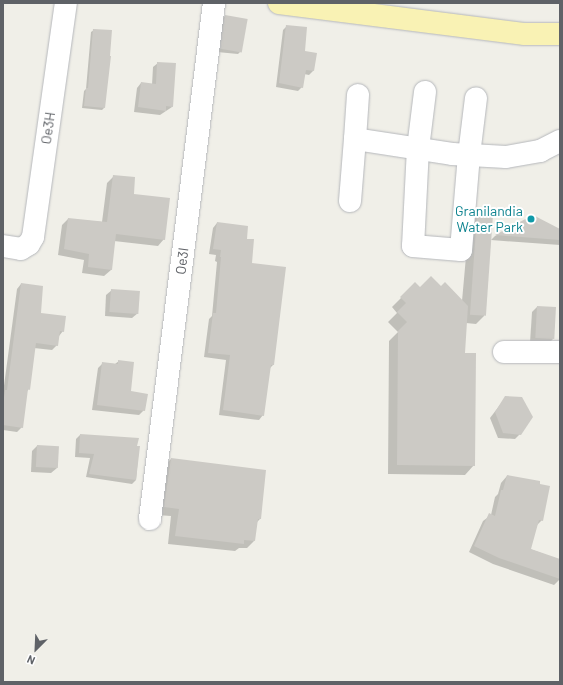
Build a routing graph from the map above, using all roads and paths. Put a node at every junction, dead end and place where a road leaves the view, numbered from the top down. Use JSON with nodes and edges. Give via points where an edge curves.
{"nodes":[{"id":1,"x":66,"y":3,"type":"edge"},
{"id":2,"x":214,"y":3,"type":"edge"},
{"id":3,"x":279,"y":3,"type":"edge"},
{"id":4,"x":560,"y":34,"type":"edge"},
{"id":5,"x":425,"y":92,"type":"dead end"},
{"id":6,"x":358,"y":95,"type":"dead end"},
{"id":7,"x":476,"y":98,"type":"dead end"},
{"id":8,"x":355,"y":139,"type":"junction"},
{"id":9,"x":560,"y":141,"type":"edge"},
{"id":10,"x":418,"y":148,"type":"junction"},
{"id":11,"x":469,"y":155,"type":"junction"},
{"id":12,"x":350,"y":201,"type":"dead end"},
{"id":13,"x":12,"y":247,"type":"edge"},
{"id":14,"x":504,"y":352,"type":"dead end"},
{"id":15,"x":560,"y":352,"type":"edge"},
{"id":16,"x":150,"y":519,"type":"dead end"}],
"edges":[{"from":1,"to":13,"type":"street","name":"Oe3H","via":[[33,236],[29,244]]},
{"from":2,"to":16,"type":"street","name":"Oe3I"},
{"from":3,"to":4,"type":"main road","via":[[525,34]]},
{"from":5,"to":10,"type":"street"},
{"from":6,"to":8,"type":"street"},
{"from":7,"to":11,"type":"street"},
{"from":8,"to":10,"type":"street"},
{"from":8,"to":12,"type":"street"},
{"from":9,"to":11,"type":"street","via":[[540,151],[506,157]]},
{"from":10,"to":11,"type":"street"},
{"from":10,"to":11,"type":"street","via":[[413,246],[461,250]]},
{"from":14,"to":15,"type":"street"}]}
